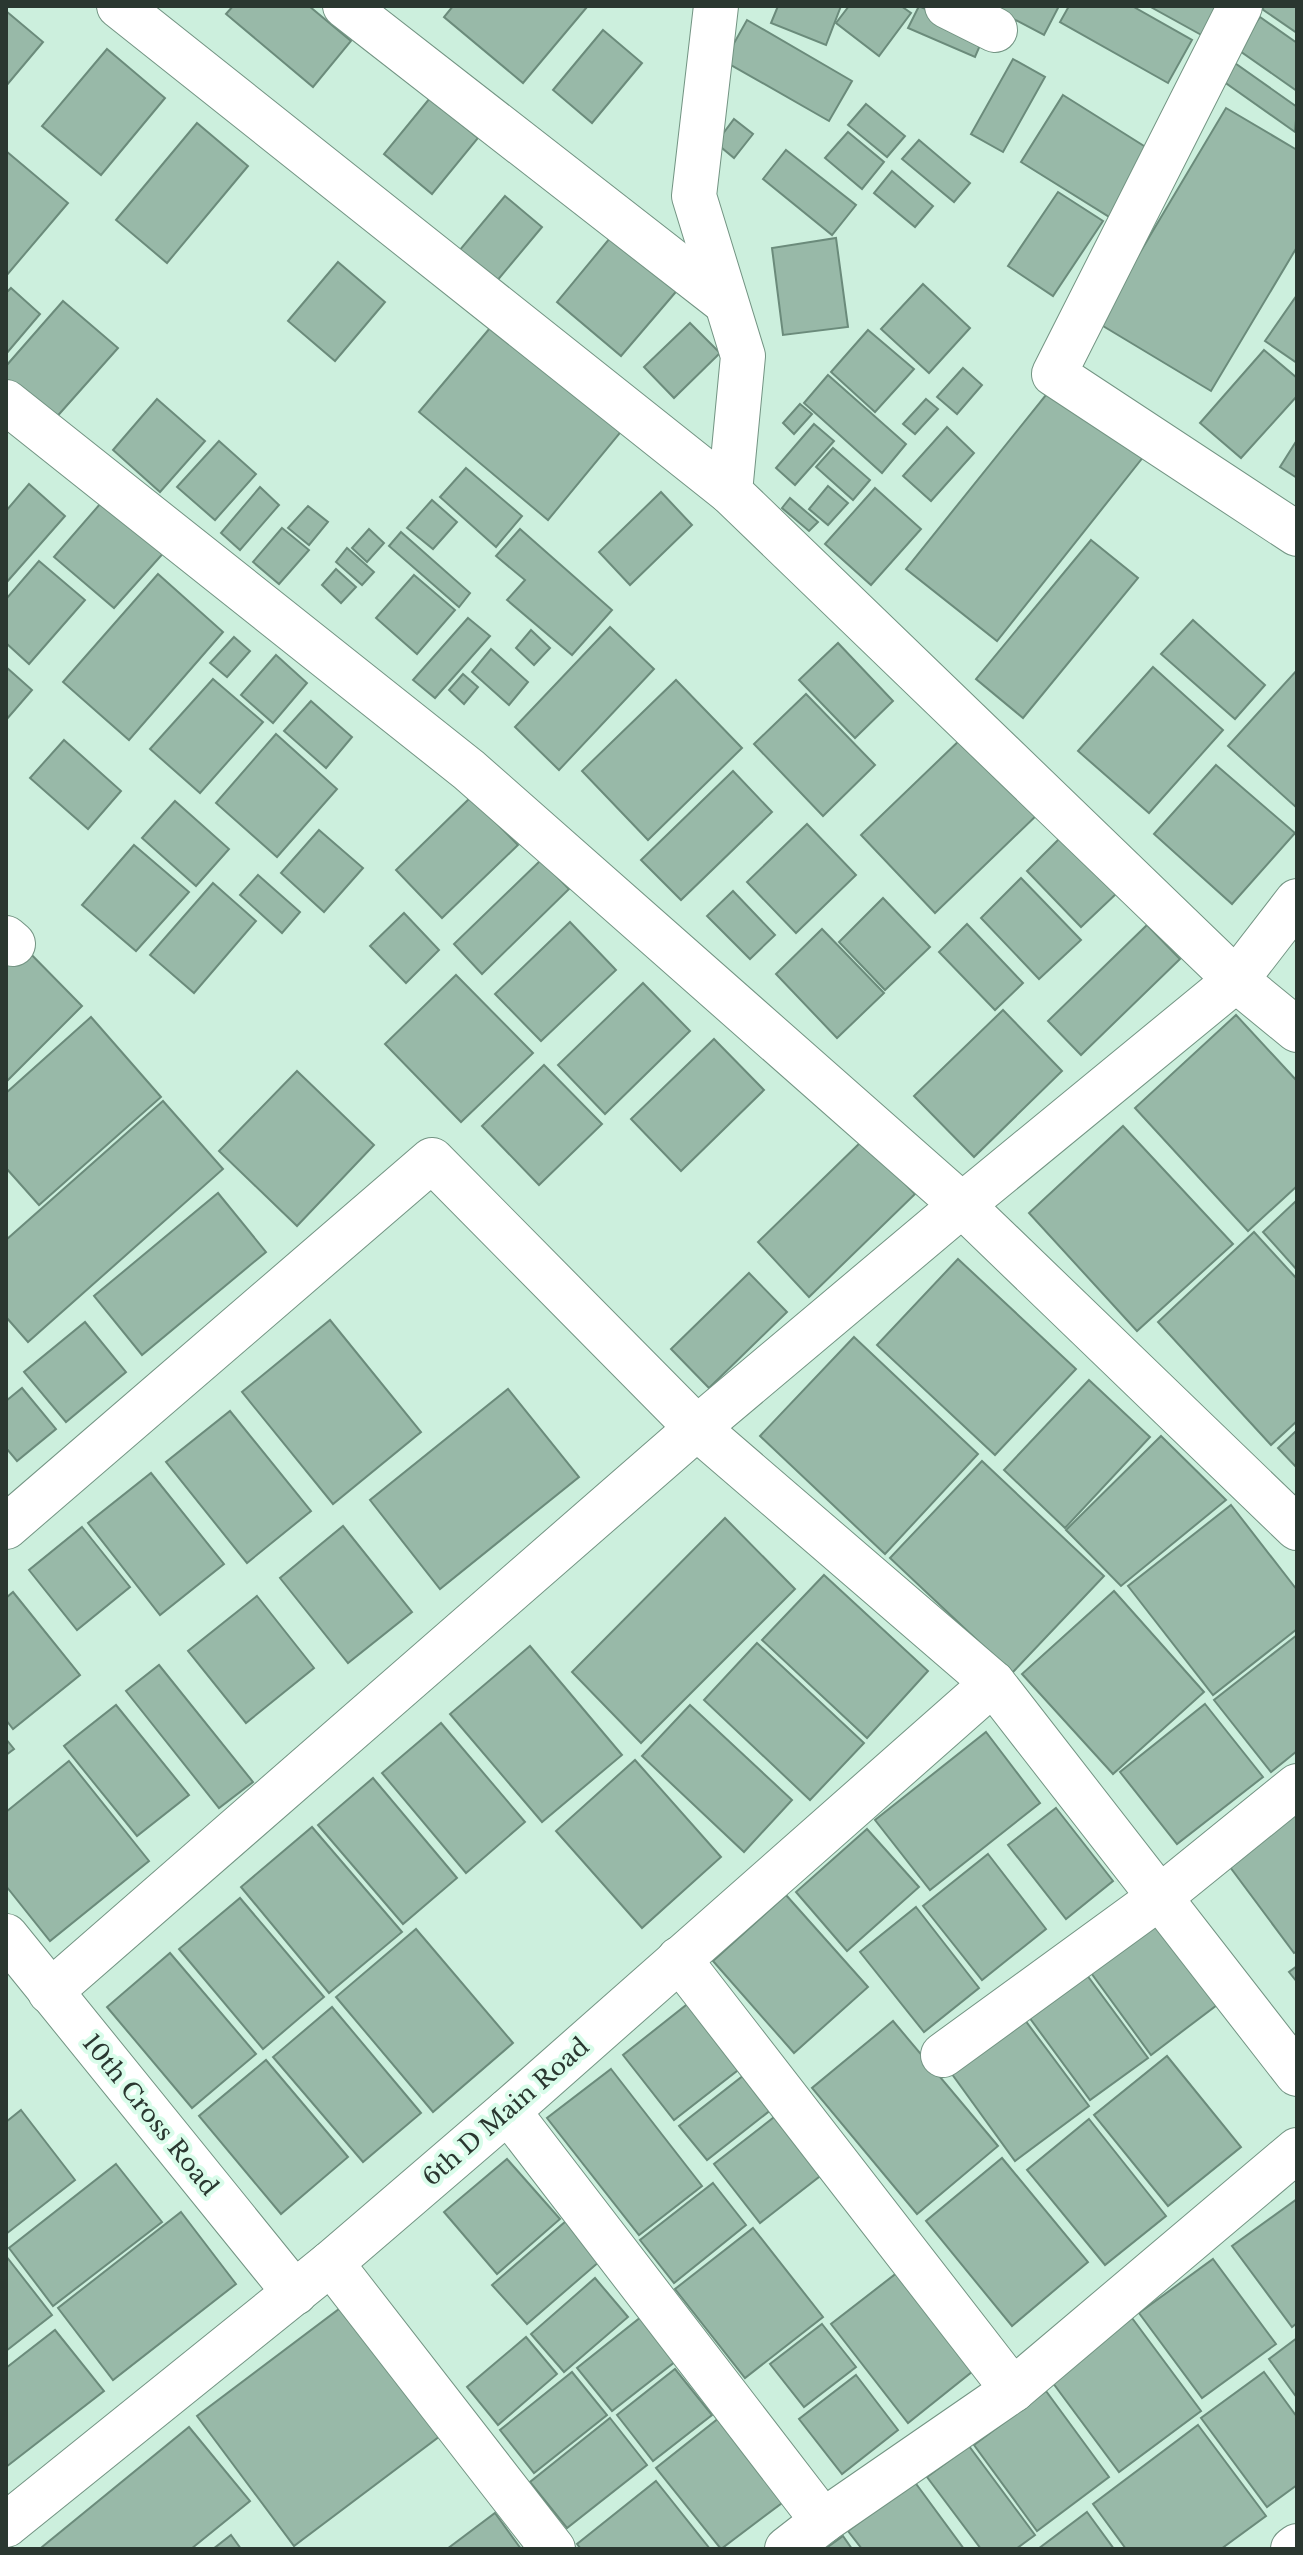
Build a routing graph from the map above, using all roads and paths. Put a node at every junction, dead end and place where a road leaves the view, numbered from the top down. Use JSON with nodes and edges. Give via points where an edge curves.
{"nodes":[{"id":1,"x":119,"y":6,"type":"edge"},
{"id":2,"x":345,"y":6,"type":"edge"},
{"id":3,"x":716,"y":6,"type":"edge"},
{"id":4,"x":947,"y":6,"type":"edge"},
{"id":5,"x":1240,"y":6,"type":"edge"},
{"id":6,"x":995,"y":30,"type":"dead end"},
{"id":7,"x":725,"y":302,"type":"junction"},
{"id":8,"x":6,"y":404,"type":"edge"},
{"id":9,"x":730,"y":492,"type":"junction"},
{"id":10,"x":1297,"y":534,"type":"edge"},
{"id":11,"x":1297,"y":901,"type":"edge"},
{"id":12,"x":1236,"y":980,"type":"junction"},
{"id":13,"x":1297,"y":1030,"type":"edge"},
{"id":14,"x":962,"y":1205,"type":"junction"},
{"id":15,"x":697,"y":1428,"type":"junction"},
{"id":16,"x":6,"y":1527,"type":"edge"},
{"id":17,"x":1297,"y":1528,"type":"edge"},
{"id":18,"x":993,"y":1683,"type":"junction"},
{"id":19,"x":1297,"y":1786,"type":"edge"},
{"id":20,"x":1160,"y":1897,"type":"junction"},
{"id":21,"x":6,"y":1936,"type":"edge"},
{"id":22,"x":679,"y":1959,"type":"junction"},
{"id":23,"x":50,"y":1992,"type":"junction"},
{"id":24,"x":943,"y":2055,"type":"dead end"},
{"id":25,"x":1297,"y":2074,"type":"edge"},
{"id":26,"x":508,"y":2111,"type":"junction"},
{"id":27,"x":1297,"y":2150,"type":"edge"},
{"id":28,"x":331,"y":2263,"type":"junction"},
{"id":29,"x":295,"y":2293,"type":"junction"},
{"id":30,"x":1013,"y":2390,"type":"junction"},
{"id":31,"x":823,"y":2521,"type":"junction"},
{"id":32,"x":6,"y":2525,"type":"edge"},
{"id":33,"x":553,"y":2549,"type":"edge"},
{"id":34,"x":787,"y":2549,"type":"edge"}],
"edges":[{"from":1,"to":9,"type":"street"},
{"from":2,"to":7,"type":"street"},
{"from":3,"to":7,"type":"street","via":[[694,196]]},
{"from":4,"to":6,"type":"street"},
{"from":5,"to":10,"type":"street","via":[[1054,374]]},
{"from":7,"to":9,"type":"street","via":[[743,356]]},
{"from":8,"to":14,"type":"street","via":[[469,770]]},
{"from":9,"to":12,"type":"street"},
{"from":11,"to":12,"type":"street"},
{"from":12,"to":13,"type":"street"},
{"from":12,"to":14,"type":"street"},
{"from":14,"to":15,"type":"street"},
{"from":14,"to":17,"type":"street"},
{"from":15,"to":16,"type":"street","via":[[432,1160]]},
{"from":15,"to":18,"type":"street"},
{"from":15,"to":23,"type":"street"},
{"from":18,"to":20,"type":"street"},
{"from":18,"to":22,"type":"street","name":"6th D Main Road"},
{"from":19,"to":20,"type":"street"},
{"from":20,"to":24,"type":"street"},
{"from":20,"to":25,"type":"street"},
{"from":21,"to":23,"type":"street","name":"10th Cross Road"},
{"from":22,"to":26,"type":"street","name":"6th D Main Road"},
{"from":22,"to":30,"type":"street"},
{"from":23,"to":29,"type":"street","name":"10th Cross Road"},
{"from":26,"to":28,"type":"street","name":"6th D Main Road"},
{"from":26,"to":31,"type":"street"},
{"from":27,"to":30,"type":"street"},
{"from":28,"to":29,"type":"street","name":"6th D Main Road"},
{"from":28,"to":33,"type":"street"},
{"from":29,"to":32,"type":"street","name":"6th D Main Road"},
{"from":30,"to":31,"type":"street"},
{"from":31,"to":34,"type":"street"}]}
